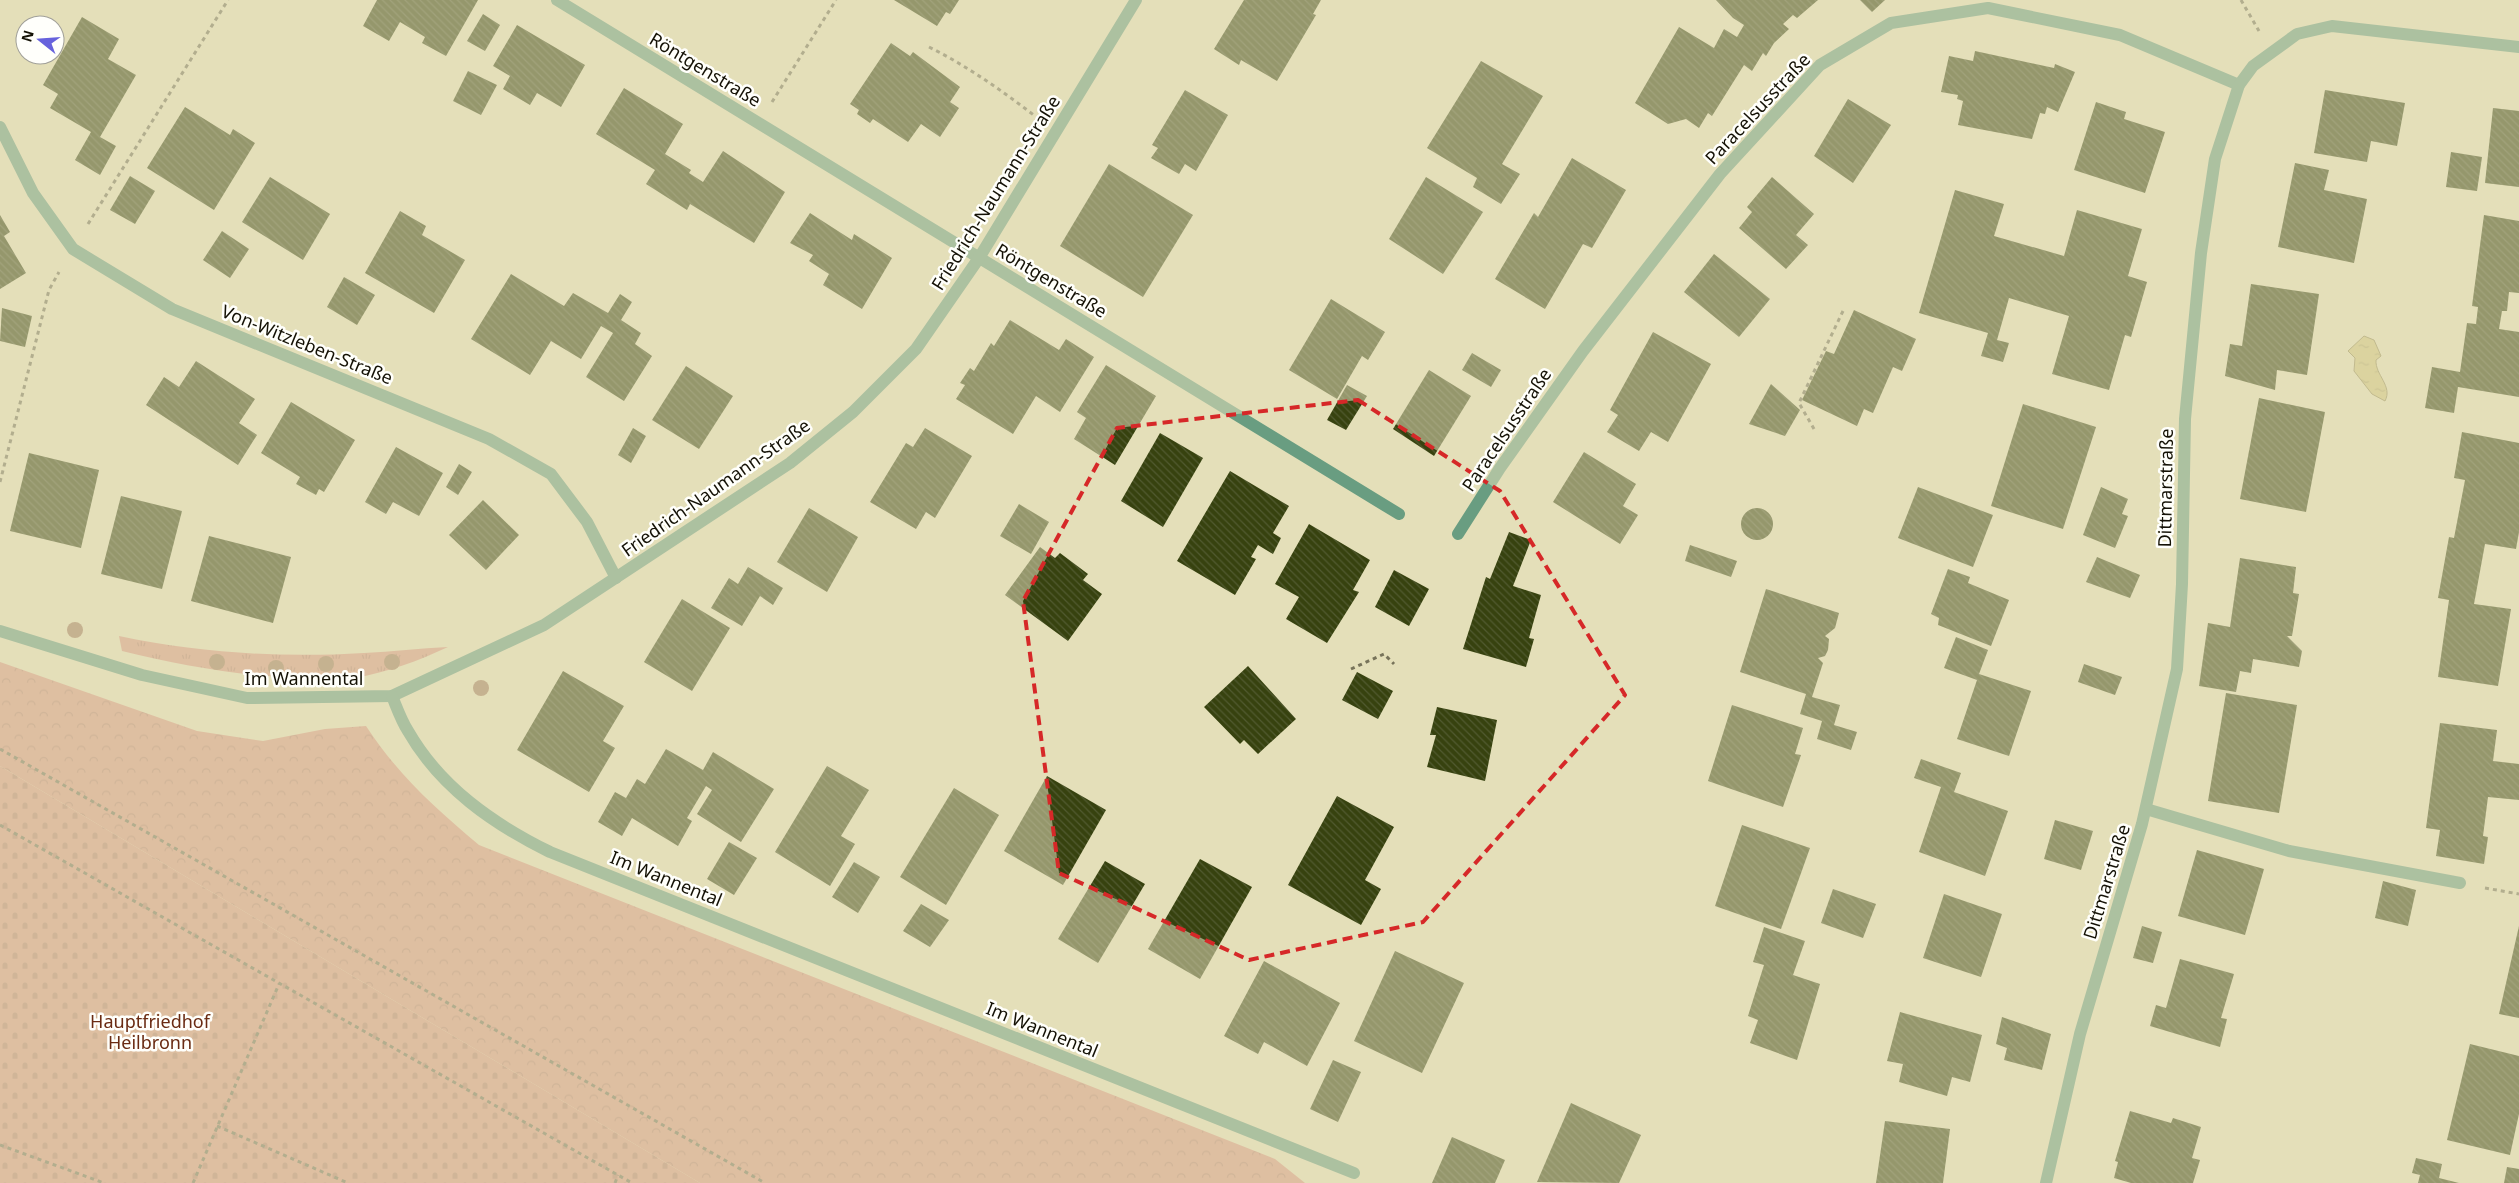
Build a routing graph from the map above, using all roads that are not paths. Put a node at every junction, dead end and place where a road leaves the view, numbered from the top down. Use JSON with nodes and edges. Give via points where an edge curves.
{"nodes":[{"id":1,"x":557,"y":0,"type":"edge"},
{"id":2,"x":1136,"y":0,"type":"edge"},
{"id":3,"x":2519,"y":47,"type":"edge"},
{"id":4,"x":2239,"y":85,"type":"junction"},
{"id":5,"x":0,"y":127,"type":"edge"},
{"id":6,"x":979,"y":258,"type":"junction"},
{"id":7,"x":1399,"y":514,"type":"dead end"},
{"id":8,"x":1458,"y":534,"type":"dead end"},
{"id":9,"x":616,"y":578,"type":"junction"},
{"id":10,"x":0,"y":631,"type":"edge"},
{"id":11,"x":392,"y":696,"type":"junction"},
{"id":12,"x":2146,"y":809,"type":"junction"},
{"id":13,"x":2460,"y":883,"type":"road end"},
{"id":14,"x":1354,"y":1172,"type":"dead end"},
{"id":15,"x":2046,"y":1183,"type":"edge"}],
"edges":[{"from":1,"to":6,"type":"street","name":"Röntgenstraße"},
{"from":2,"to":6,"type":"street","name":"Friedrich-Naumann-Straße"},
{"from":3,"to":4,"type":"street","name":"Dittmarstraße","via":[[2332,26],[2298,34],[2253,66]]},
{"from":4,"to":8,"type":"street","name":"Paracelsusstraße","via":[[2120,35],[1988,8],[1891,23],[1820,65],[1720,174],[1583,351],[1500,468]]},
{"from":4,"to":12,"type":"street","name":"Dittmarstraße","via":[[2215,159],[2201,253],[2185,418],[2177,669]]},
{"from":5,"to":9,"type":"street","name":"Von-Witzleben-Straße","via":[[33,193],[72,249],[172,309],[490,439],[551,474],[587,522]]},
{"from":6,"to":7,"type":"street","name":"Röntgenstraße"},
{"from":6,"to":9,"type":"street","name":"Friedrich-Naumann-Straße","via":[[916,349],[853,412],[790,463]]},
{"from":9,"to":11,"type":"street","name":"Friedrich-Naumann-Straße","via":[[544,625]]},
{"from":10,"to":11,"type":"street","name":"Im Wannental","via":[[142,675],[247,698]]},
{"from":11,"to":14,"type":"street","name":"Im Wannental","via":[[407,730],[429,763],[456,790],[511,833],[559,855]]},
{"from":12,"to":13,"type":"street","via":[[2289,851]]},
{"from":12,"to":15,"type":"street","name":"Dittmarstraße","via":[[2080,1034]]}]}
